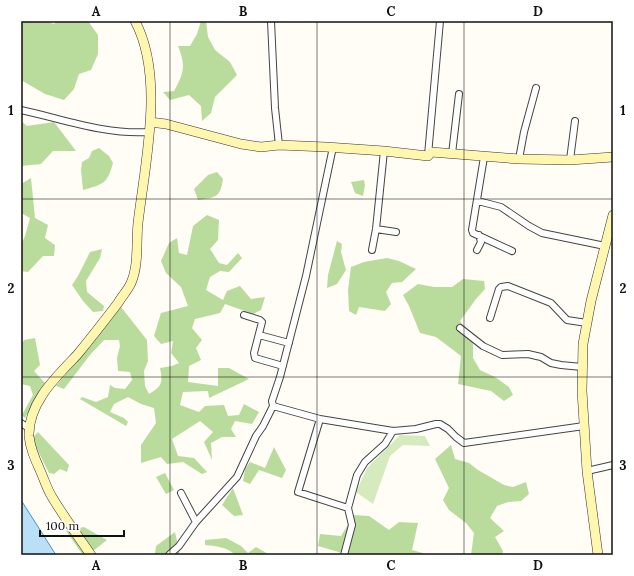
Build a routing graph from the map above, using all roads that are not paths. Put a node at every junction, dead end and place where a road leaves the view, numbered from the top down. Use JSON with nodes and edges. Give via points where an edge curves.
{"nodes":[{"id":1,"x":136,"y":21,"type":"edge"},
{"id":2,"x":271,"y":21,"type":"edge"},
{"id":3,"x":440,"y":21,"type":"edge"},
{"id":4,"x":536,"y":88,"type":"dead end"},
{"id":5,"x":459,"y":94,"type":"dead end"},
{"id":6,"x":21,"y":110,"type":"edge"},
{"id":7,"x":575,"y":121,"type":"dead end"},
{"id":8,"x":150,"y":122,"type":"junction"},
{"id":9,"x":149,"y":132,"type":"junction"},
{"id":10,"x":279,"y":145,"type":"junction"},
{"id":11,"x":333,"y":147,"type":"junction"},
{"id":12,"x":384,"y":151,"type":"junction"},
{"id":13,"x":452,"y":154,"type":"junction"},
{"id":14,"x":428,"y":156,"type":"junction"},
{"id":15,"x":484,"y":157,"type":"junction"},
{"id":16,"x":613,"y":157,"type":"edge"},
{"id":17,"x":519,"y":159,"type":"junction"},
{"id":18,"x":570,"y":160,"type":"junction"},
{"id":19,"x":478,"y":201,"type":"junction"},
{"id":20,"x":613,"y":215,"type":"edge"},
{"id":21,"x":376,"y":229,"type":"junction"},
{"id":22,"x":396,"y":232,"type":"dead end"},
{"id":23,"x":479,"y":235,"type":"junction"},
{"id":24,"x":605,"y":246,"type":"junction"},
{"id":25,"x":372,"y":250,"type":"dead end"},
{"id":26,"x":477,"y":250,"type":"dead end"},
{"id":27,"x":512,"y":251,"type":"dead end"},
{"id":28,"x":244,"y":315,"type":"dead end"},
{"id":29,"x":490,"y":318,"type":"dead end"},
{"id":30,"x":587,"y":323,"type":"junction"},
{"id":31,"x":460,"y":328,"type":"dead end"},
{"id":32,"x":259,"y":335,"type":"junction"},
{"id":33,"x":289,"y":343,"type":"junction"},
{"id":34,"x":283,"y":366,"type":"junction"},
{"id":35,"x":582,"y":366,"type":"junction"},
{"id":36,"x":273,"y":406,"type":"junction"},
{"id":37,"x":320,"y":419,"type":"junction"},
{"id":38,"x":21,"y":424,"type":"edge"},
{"id":39,"x":584,"y":426,"type":"junction"},
{"id":40,"x":30,"y":429,"type":"junction"},
{"id":41,"x":393,"y":431,"type":"junction"},
{"id":42,"x":613,"y":465,"type":"edge"},
{"id":43,"x":587,"y":471,"type":"junction"},
{"id":44,"x":181,"y":493,"type":"dead end"},
{"id":45,"x":348,"y":508,"type":"junction"},
{"id":46,"x":196,"y":522,"type":"junction"},
{"id":47,"x":91,"y":555,"type":"edge"},
{"id":48,"x":169,"y":555,"type":"edge"},
{"id":49,"x":344,"y":555,"type":"edge"},
{"id":50,"x":598,"y":555,"type":"edge"}],
"edges":[{"from":1,"to":8,"type":"street","via":[[148,58]]},
{"from":2,"to":10,"type":"street"},
{"from":3,"to":14,"type":"street"},
{"from":4,"to":17,"type":"street"},
{"from":5,"to":13,"type":"street"},
{"from":6,"to":9,"type":"street","via":[[108,130]]},
{"from":7,"to":18,"type":"street"},
{"from":8,"to":9,"type":"street"},
{"from":8,"to":10,"type":"street","via":[[241,144],[261,147]]},
{"from":9,"to":40,"type":"street","via":[[132,282],[38,401],[31,418]]},
{"from":10,"to":11,"type":"street"},
{"from":11,"to":12,"type":"street"},
{"from":11,"to":33,"type":"street"},
{"from":12,"to":14,"type":"street"},
{"from":12,"to":21,"type":"street"},
{"from":13,"to":14,"type":"street","via":[[431,152]]},
{"from":13,"to":15,"type":"street"},
{"from":15,"to":17,"type":"street"},
{"from":15,"to":19,"type":"street"},
{"from":16,"to":18,"type":"street"},
{"from":17,"to":18,"type":"street"},
{"from":19,"to":23,"type":"street","via":[[472,230]]},
{"from":19,"to":24,"type":"street","via":[[501,206],[542,233]]},
{"from":20,"to":24,"type":"street"},
{"from":21,"to":22,"type":"street"},
{"from":21,"to":25,"type":"street"},
{"from":23,"to":26,"type":"street","via":[[481,242]]},
{"from":23,"to":27,"type":"street"},
{"from":24,"to":30,"type":"street"},
{"from":28,"to":32,"type":"street","via":[[261,321]]},
{"from":29,"to":30,"type":"street","via":[[499,289],[508,286],[551,303],[567,320]]},
{"from":30,"to":35,"type":"street"},
{"from":31,"to":35,"type":"street","via":[[483,346],[502,355],[528,354],[551,363]]},
{"from":32,"to":33,"type":"street"},
{"from":32,"to":34,"type":"street","via":[[255,358]]},
{"from":33,"to":34,"type":"street"},
{"from":34,"to":36,"type":"street","via":[[272,401]]},
{"from":35,"to":39,"type":"street"},
{"from":36,"to":37,"type":"street"},
{"from":36,"to":46,"type":"street","via":[[237,477]]},
{"from":37,"to":41,"type":"street"},
{"from":37,"to":45,"type":"street","via":[[298,492]]},
{"from":38,"to":40,"type":"street"},
{"from":39,"to":41,"type":"street","via":[[468,442],[460,441],[440,424]]},
{"from":39,"to":43,"type":"street"},
{"from":40,"to":47,"type":"street","via":[[33,455],[51,496]]},
{"from":41,"to":45,"type":"street","via":[[385,444],[361,468]]},
{"from":42,"to":43,"type":"street"},
{"from":43,"to":50,"type":"street"},
{"from":44,"to":46,"type":"street"},
{"from":45,"to":49,"type":"street","via":[[352,525]]},
{"from":46,"to":48,"type":"street","via":[[179,546]]}]}
